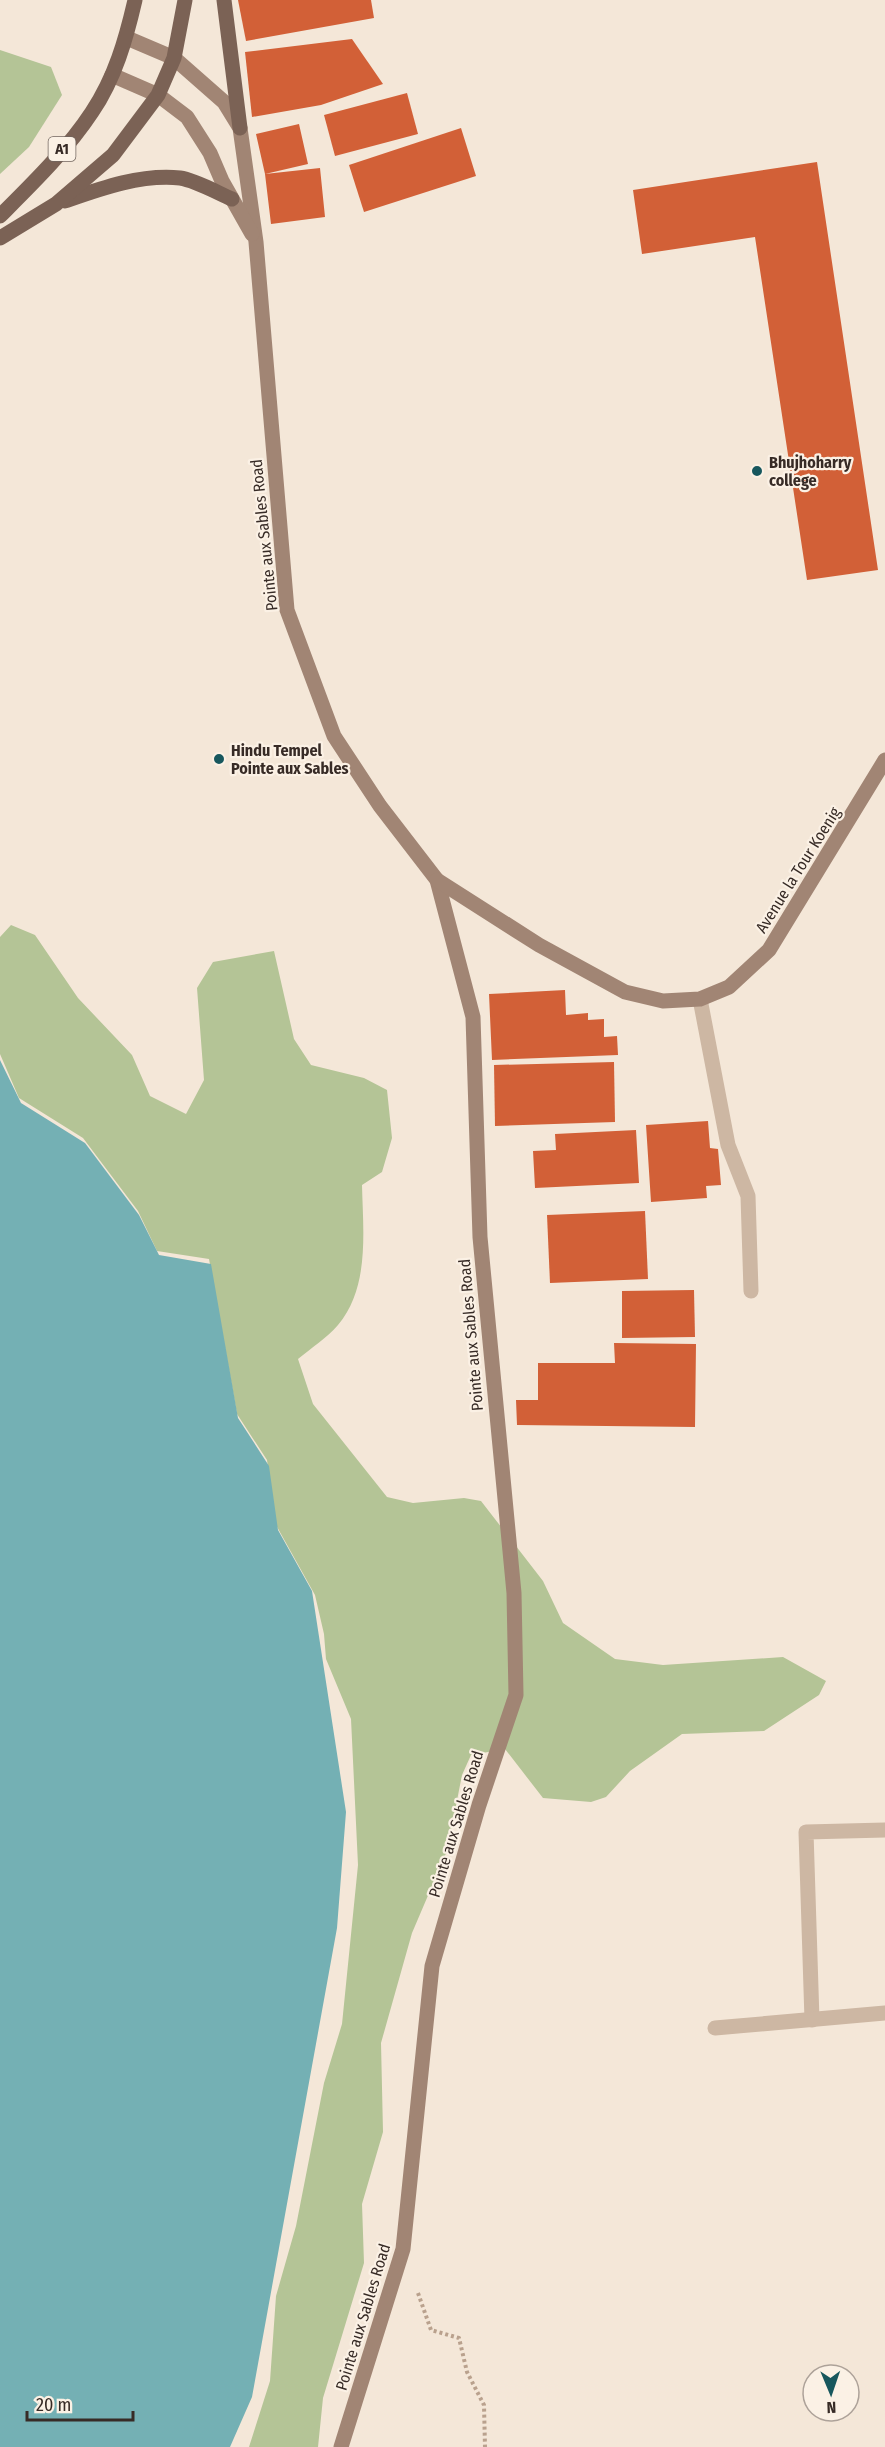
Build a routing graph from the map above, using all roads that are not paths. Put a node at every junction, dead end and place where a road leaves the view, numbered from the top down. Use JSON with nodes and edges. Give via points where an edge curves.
{"nodes":[{"id":1,"x":135,"y":0,"type":"edge"},
{"id":2,"x":185,"y":0,"type":"edge"},
{"id":3,"x":224,"y":0,"type":"edge"},
{"id":4,"x":127,"y":38,"type":"junction"},
{"id":5,"x":174,"y":58,"type":"junction"},
{"id":6,"x":112,"y":75,"type":"junction"},
{"id":7,"x":158,"y":95,"type":"junction"},
{"id":8,"x":240,"y":128,"type":"junction"},
{"id":9,"x":232,"y":199,"type":"junction"},
{"id":10,"x":56,"y":204,"type":"junction"},
{"id":11,"x":0,"y":216,"type":"edge"},
{"id":12,"x":0,"y":238,"type":"edge"},
{"id":13,"x":256,"y":242,"type":"junction"},
{"id":14,"x":885,"y":760,"type":"edge"},
{"id":15,"x":437,"y":880,"type":"junction"},
{"id":16,"x":700,"y":999,"type":"junction"},
{"id":17,"x":752,"y":1291,"type":"dead end"},
{"id":18,"x":885,"y":1830,"type":"edge"},
{"id":19,"x":885,"y":2013,"type":"edge"},
{"id":20,"x":813,"y":2020,"type":"junction"},
{"id":21,"x":715,"y":2028,"type":"dead end"},
{"id":22,"x":341,"y":2447,"type":"edge"}],
"edges":[{"from":1,"to":4,"type":"main road","number":"A1"},
{"from":2,"to":5,"type":"main road","number":"A1"},
{"from":3,"to":8,"type":"main road"},
{"from":4,"to":5,"type":"main road"},
{"from":4,"to":6,"type":"main road","number":"A1"},
{"from":5,"to":7,"type":"main road","number":"A1"},
{"from":5,"to":8,"type":"main road","via":[[224,102]]},
{"from":6,"to":7,"type":"main road"},
{"from":6,"to":11,"type":"main road","number":"A1","via":[[77,132]]},
{"from":7,"to":9,"type":"main road","via":[[187,117]]},
{"from":7,"to":10,"type":"main road","number":"A1","via":[[113,155]]},
{"from":8,"to":13,"type":"main road","name":"Pointe aux Sables Road"},
{"from":9,"to":10,"type":"main road","via":[[182,178],[141,179]]},
{"from":9,"to":13,"type":"main road"},
{"from":10,"to":12,"type":"main road","number":"A1"},
{"from":13,"to":15,"type":"main road","name":"Pointe aux Sables Road","via":[[287,610],[334,736],[380,806]]},
{"from":14,"to":16,"type":"main road","name":"Avenue la Tour Koenig","via":[[769,950],[729,987]]},
{"from":15,"to":16,"type":"main road","name":"Avenue la Tour Koenig","via":[[539,945],[625,992],[663,1001]]},
{"from":15,"to":22,"type":"main road","name":"Pointe aux Sables Road","via":[[472,1017],[480,1237],[514,1593],[516,1695],[432,1966],[403,2249]]},
{"from":16,"to":17,"type":"street","via":[[728,1145],[748,1196]]},
{"from":18,"to":20,"type":"street","via":[[806,1832]]},
{"from":19,"to":20,"type":"street"},
{"from":20,"to":21,"type":"street"}]}
